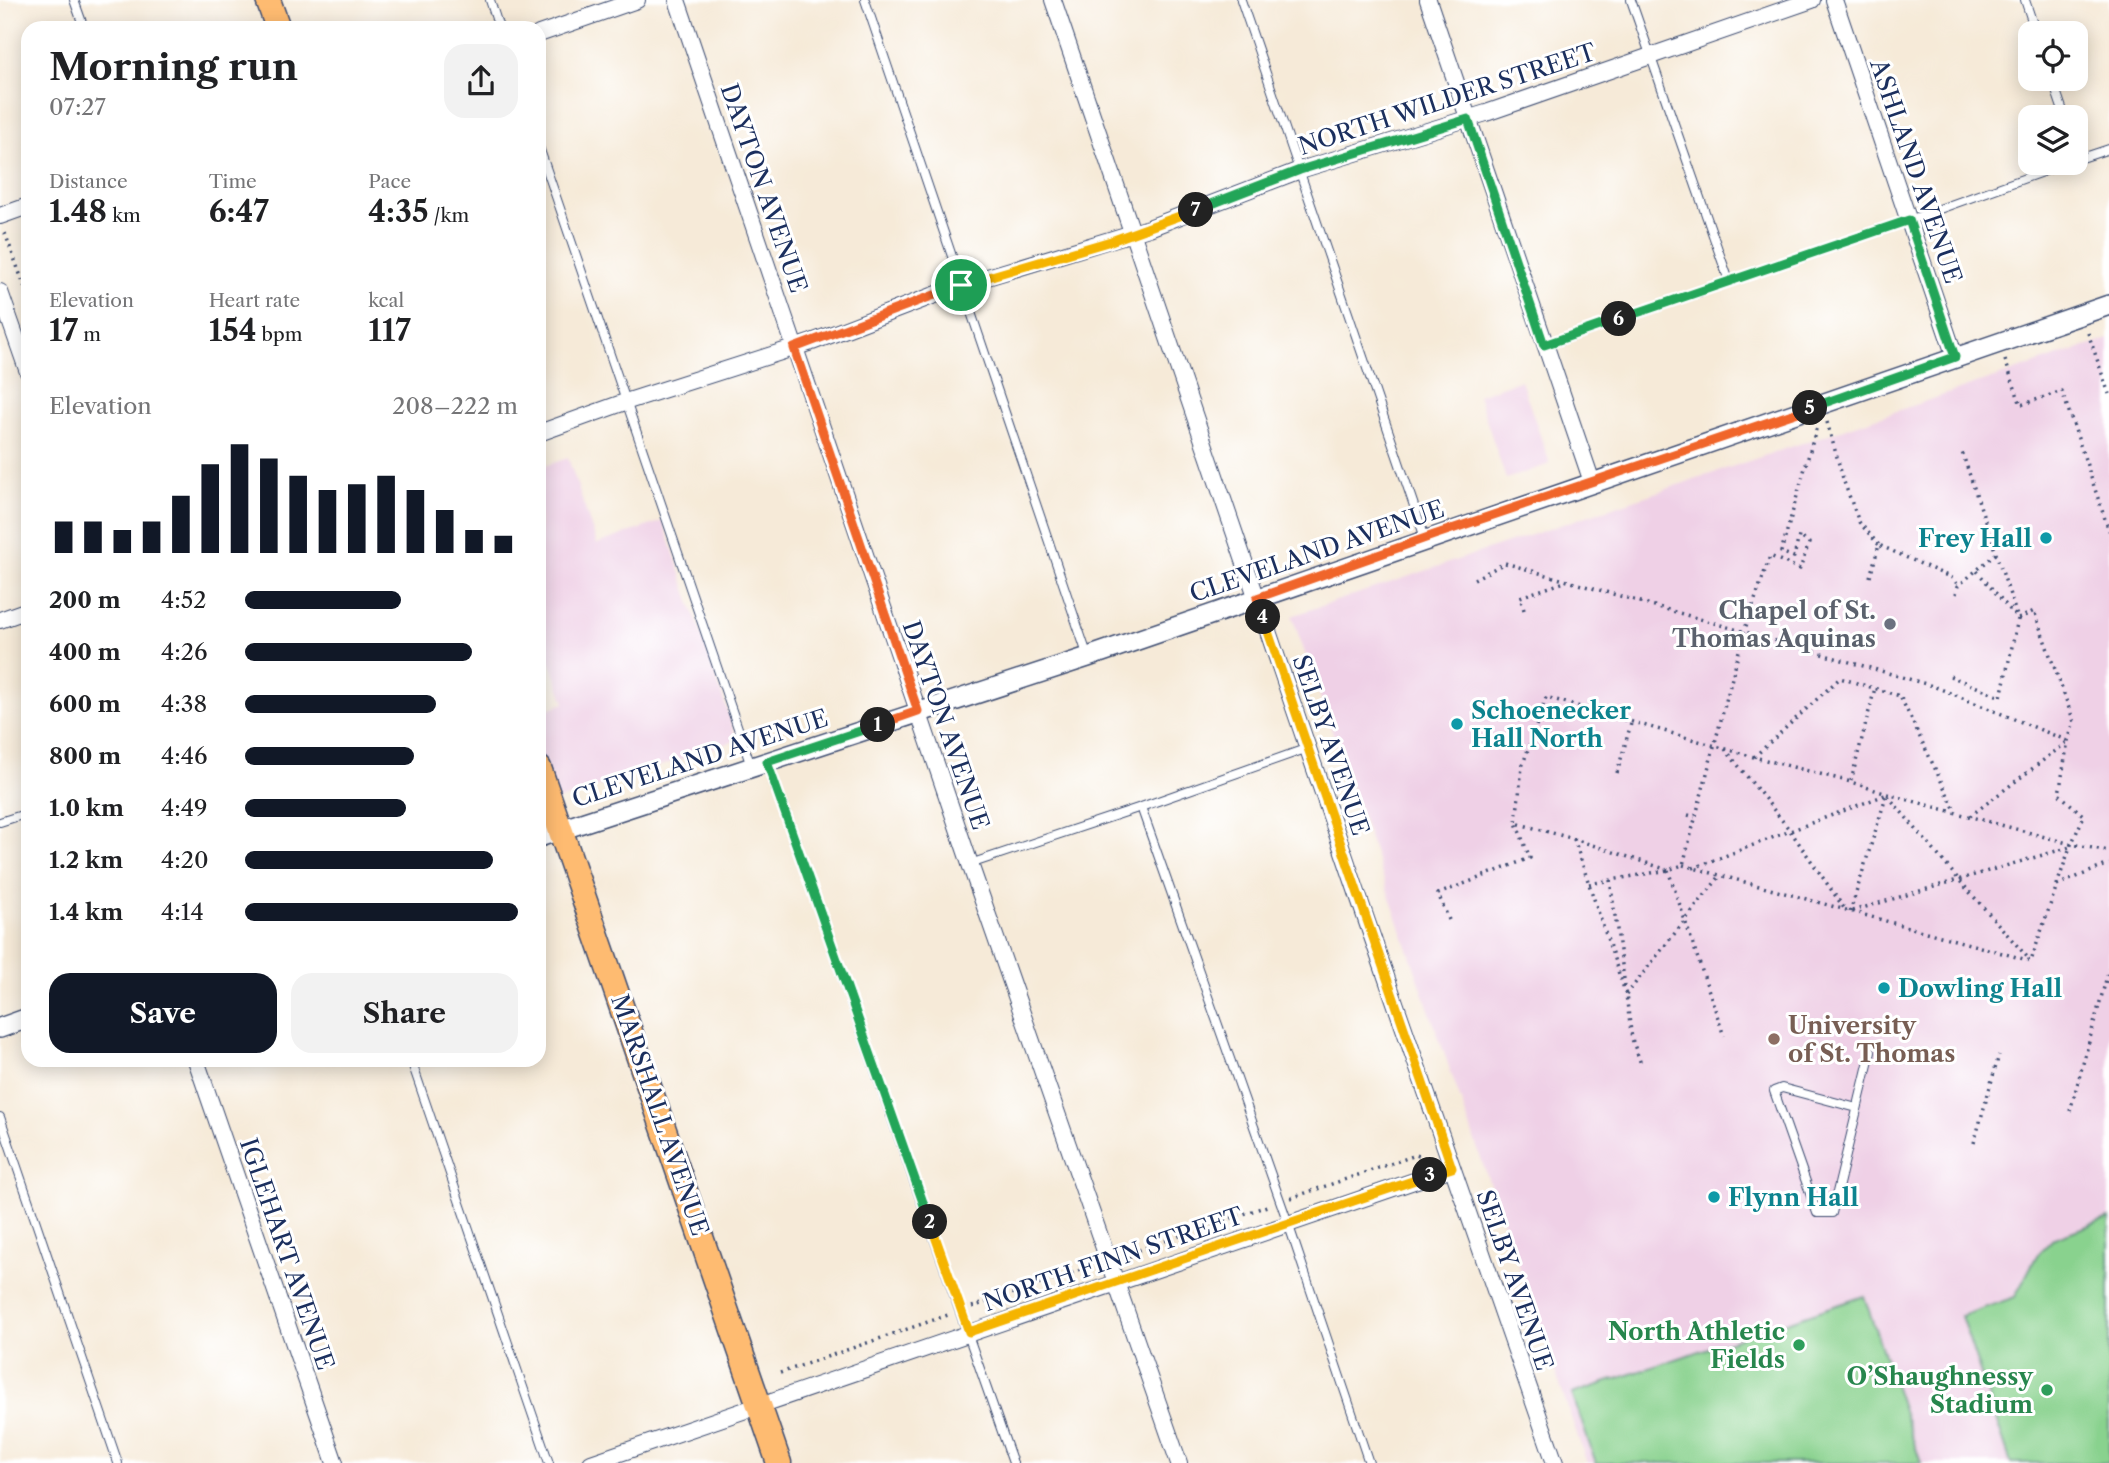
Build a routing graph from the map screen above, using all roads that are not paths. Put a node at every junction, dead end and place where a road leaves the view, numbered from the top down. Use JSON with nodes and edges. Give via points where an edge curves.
{"nodes":[{"id":1,"x":74,"y":0,"type":"edge"},
{"id":2,"x":268,"y":0,"type":"edge"},
{"id":3,"x":489,"y":0,"type":"edge"},
{"id":4,"x":637,"y":0,"type":"edge"},
{"id":5,"x":677,"y":0,"type":"edge"},
{"id":6,"x":865,"y":0,"type":"edge"},
{"id":7,"x":1053,"y":0,"type":"edge"},
{"id":8,"x":1241,"y":0,"type":"edge"},
{"id":9,"x":1427,"y":0,"type":"edge"},
{"id":10,"x":1631,"y":0,"type":"edge"},
{"id":11,"x":1812,"y":0,"type":"edge"},
{"id":12,"x":1835,"y":0,"type":"edge"},
{"id":13,"x":2025,"y":0,"type":"edge"},
{"id":14,"x":82,"y":21,"type":"edge"},
{"id":15,"x":276,"y":21,"type":"edge"},
{"id":16,"x":496,"y":21,"type":"edge"},
{"id":17,"x":2032,"y":21,"type":"edge"},
{"id":18,"x":546,"y":32,"type":"edge"},
{"id":19,"x":1652,"y":57,"type":"junction"},
{"id":20,"x":1468,"y":119,"type":"junction"},
{"id":21,"x":2109,"y":149,"type":"edge"},
{"id":22,"x":2088,"y":156,"type":"edge"},
{"id":23,"x":546,"y":168,"type":"edge"},
{"id":24,"x":1300,"y":170,"type":"junction"},
{"id":25,"x":2034,"y":175,"type":"edge"},
{"id":26,"x":21,"y":208,"type":"edge"},
{"id":27,"x":0,"y":216,"type":"edge"},
{"id":28,"x":1909,"y":220,"type":"junction"},
{"id":29,"x":1132,"y":234,"type":"junction"},
{"id":30,"x":1729,"y":281,"type":"junction"},
{"id":31,"x":961,"y":285,"type":"junction"},
{"id":32,"x":0,"y":292,"type":"edge"},
{"id":33,"x":2109,"y":305,"type":"edge"},
{"id":34,"x":1544,"y":345,"type":"junction"},
{"id":35,"x":794,"y":348,"type":"junction"},
{"id":36,"x":21,"y":352,"type":"edge"},
{"id":37,"x":1955,"y":357,"type":"junction"},
{"id":38,"x":625,"y":402,"type":"junction"},
{"id":39,"x":546,"y":430,"type":"edge"},
{"id":40,"x":1592,"y":482,"type":"junction"},
{"id":41,"x":1425,"y":538,"type":"junction"},
{"id":42,"x":1257,"y":598,"type":"junction"},
{"id":43,"x":21,"y":612,"type":"edge"},
{"id":44,"x":0,"y":620,"type":"edge"},
{"id":45,"x":1088,"y":656,"type":"junction"},
{"id":46,"x":918,"y":711,"type":"junction"},
{"id":47,"x":1308,"y":748,"type":"junction"},
{"id":48,"x":759,"y":765,"type":"junction"},
{"id":49,"x":1141,"y":807,"type":"junction"},
{"id":50,"x":546,"y":809,"type":"edge"},
{"id":51,"x":21,"y":815,"type":"edge"},
{"id":52,"x":0,"y":822,"type":"edge"},
{"id":53,"x":550,"y":833,"type":"edge"},
{"id":54,"x":970,"y":864,"type":"junction"},
{"id":55,"x":21,"y":1020,"type":"edge"},
{"id":56,"x":0,"y":1028,"type":"edge"},
{"id":57,"x":1871,"y":1052,"type":"dead end"},
{"id":58,"x":198,"y":1067,"type":"edge"},
{"id":59,"x":413,"y":1067,"type":"edge"},
{"id":60,"x":1857,"y":1108,"type":"junction"},
{"id":61,"x":0,"y":1118,"type":"edge"},
{"id":62,"x":1452,"y":1168,"type":"junction"},
{"id":63,"x":1288,"y":1223,"type":"junction"},
{"id":64,"x":1116,"y":1282,"type":"junction"},
{"id":65,"x":969,"y":1332,"type":"junction"},
{"id":66,"x":759,"y":1404,"type":"junction"},
{"id":67,"x":118,"y":1463,"type":"edge"},
{"id":68,"x":335,"y":1463,"type":"edge"},
{"id":69,"x":549,"y":1463,"type":"edge"},
{"id":70,"x":591,"y":1463,"type":"edge"},
{"id":71,"x":779,"y":1463,"type":"edge"},
{"id":72,"x":1013,"y":1463,"type":"edge"},
{"id":73,"x":1179,"y":1463,"type":"edge"},
{"id":74,"x":1369,"y":1463,"type":"edge"},
{"id":75,"x":1555,"y":1463,"type":"edge"}],
"edges":[{"from":1,"to":14,"type":"lane"},
{"from":2,"to":15,"type":"main road"},
{"from":3,"to":16,"type":"lane"},
{"from":4,"to":18,"type":"street"},
{"from":5,"to":35,"type":"street","name":"DAYTON AVENUE"},
{"from":6,"to":31,"type":"lane"},
{"from":7,"to":29,"type":"street","name":"SELBY AVENUE"},
{"from":8,"to":24,"type":"lane"},
{"from":9,"to":20,"type":"street"},
{"from":10,"to":19,"type":"lane"},
{"from":11,"to":19,"type":"street","name":"NORTH WILDER STREET"},
{"from":12,"to":28,"type":"street","name":"ASHLAND AVENUE"},
{"from":13,"to":17,"type":"lane"},
{"from":19,"to":20,"type":"street","name":"NORTH WILDER STREET"},
{"from":19,"to":30,"type":"lane"},
{"from":20,"to":24,"type":"street","name":"NORTH WILDER STREET"},
{"from":20,"to":34,"type":"street"},
{"from":21,"to":22,"type":"lane"},
{"from":23,"to":38,"type":"lane"},
{"from":24,"to":29,"type":"street","name":"NORTH WILDER STREET"},
{"from":24,"to":41,"type":"lane"},
{"from":25,"to":28,"type":"lane"},
{"from":26,"to":27,"type":"street"},
{"from":28,"to":30,"type":"lane"},
{"from":28,"to":37,"type":"street","name":"ASHLAND AVENUE"},
{"from":29,"to":31,"type":"street","name":"NORTH WILDER STREET"},
{"from":29,"to":42,"type":"street","name":"SELBY AVENUE"},
{"from":30,"to":34,"type":"lane"},
{"from":31,"to":35,"type":"street","name":"NORTH WILDER STREET"},
{"from":31,"to":45,"type":"lane"},
{"from":32,"to":36,"type":"street"},
{"from":33,"to":37,"type":"street","name":"CLEVELAND AVENUE"},
{"from":34,"to":40,"type":"street"},
{"from":35,"to":38,"type":"street","name":"NORTH WILDER STREET"},
{"from":35,"to":46,"type":"street","name":"DAYTON AVENUE"},
{"from":37,"to":40,"type":"street","name":"CLEVELAND AVENUE"},
{"from":38,"to":39,"type":"street","name":"NORTH WILDER STREET"},
{"from":38,"to":48,"type":"lane"},
{"from":40,"to":41,"type":"street","name":"CLEVELAND AVENUE"},
{"from":41,"to":42,"type":"street","name":"CLEVELAND AVENUE"},
{"from":42,"to":45,"type":"street","name":"CLEVELAND AVENUE"},
{"from":42,"to":47,"type":"street","name":"SELBY AVENUE"},
{"from":43,"to":44,"type":"street"},
{"from":45,"to":46,"type":"street","name":"CLEVELAND AVENUE"},
{"from":46,"to":48,"type":"street","name":"CLEVELAND AVENUE"},
{"from":46,"to":54,"type":"street","name":"DAYTON AVENUE"},
{"from":47,"to":49,"type":"lane"},
{"from":47,"to":62,"type":"street","name":"SELBY AVENUE"},
{"from":48,"to":53,"type":"street","name":"CLEVELAND AVENUE"},
{"from":48,"to":65,"type":"lane"},
{"from":49,"to":54,"type":"lane"},
{"from":49,"to":63,"type":"lane"},
{"from":50,"to":53,"type":"main road","name":"MARSHALL AVENUE"},
{"from":51,"to":52,"type":"lane"},
{"from":53,"to":66,"type":"main road","name":"MARSHALL AVENUE"},
{"from":54,"to":64,"type":"street","name":"DAYTON AVENUE"},
{"from":55,"to":56,"type":"street"},
{"from":57,"to":60,"type":"lane"},
{"from":58,"to":68,"type":"street","name":"IGLEHART AVENUE"},
{"from":59,"to":69,"type":"lane"},
{"from":60,"to":60,"type":"lane","via":[[1832,1213],[1817,1213],[1774,1091],[1782,1088]]},
{"from":61,"to":67,"type":"lane"},
{"from":62,"to":63,"type":"street","name":"NORTH FINN STREET"},
{"from":62,"to":75,"type":"street","name":"SELBY AVENUE"},
{"from":63,"to":64,"type":"street","name":"NORTH FINN STREET"},
{"from":63,"to":74,"type":"lane"},
{"from":64,"to":65,"type":"street","name":"NORTH FINN STREET"},
{"from":64,"to":73,"type":"street","name":"DAYTON AVENUE"},
{"from":65,"to":66,"type":"street","name":"NORTH FINN STREET"},
{"from":65,"to":72,"type":"lane"},
{"from":66,"to":70,"type":"street","name":"NORTH FINN STREET"},
{"from":66,"to":71,"type":"main road","name":"MARSHALL AVENUE"}]}
